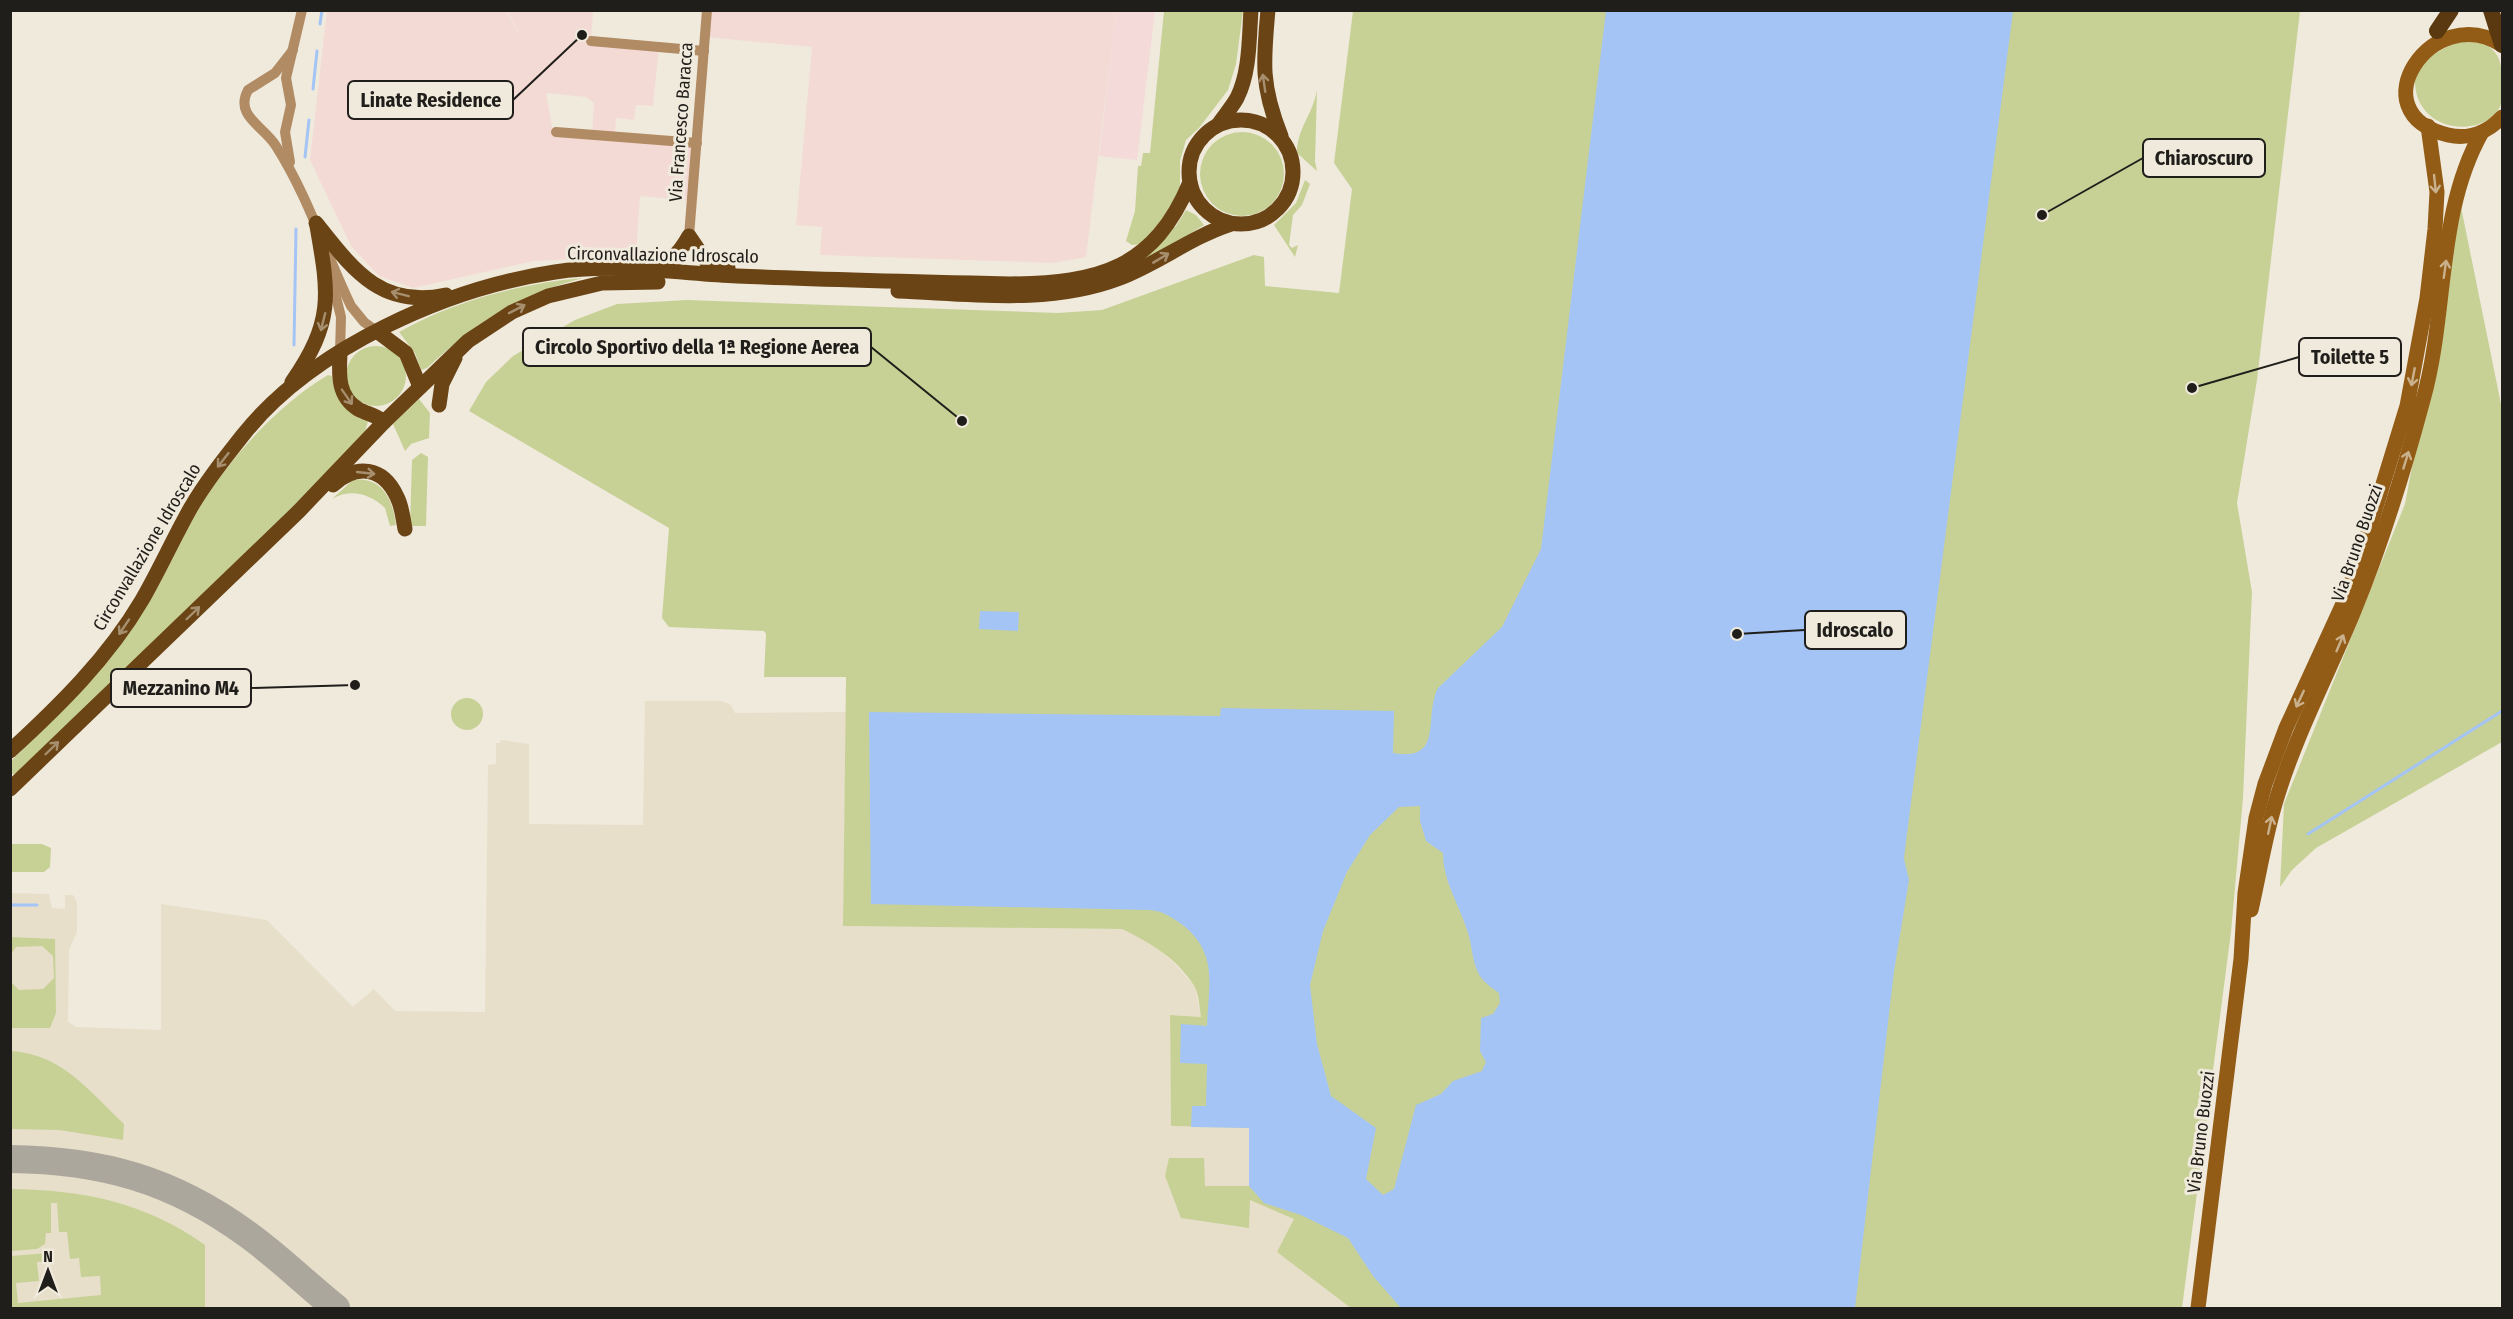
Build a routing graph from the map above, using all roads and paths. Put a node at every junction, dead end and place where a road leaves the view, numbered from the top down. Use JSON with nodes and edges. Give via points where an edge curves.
{"nodes":[{"id":1,"x":302,"y":10,"type":"edge"},
{"id":2,"x":707,"y":10,"type":"edge"},
{"id":3,"x":1251,"y":10,"type":"edge"},
{"id":4,"x":1268,"y":10,"type":"edge"},
{"id":5,"x":2451,"y":10,"type":"edge"},
{"id":6,"x":2491,"y":10,"type":"edge"},
{"id":7,"x":2437,"y":32,"type":"junction"},
{"id":8,"x":591,"y":41,"type":"dead end"},
{"id":9,"x":2502,"y":45,"type":"edge"},
{"id":10,"x":293,"y":50,"type":"junction"},
{"id":11,"x":704,"y":51,"type":"junction"},
{"id":12,"x":264,"y":80,"type":"junction"},
{"id":13,"x":287,"y":91,"type":"junction"},
{"id":14,"x":286,"y":118,"type":"junction"},
{"id":15,"x":2495,"y":124,"type":"edge"},
{"id":16,"x":1218,"y":125,"type":"junction"},
{"id":17,"x":260,"y":126,"type":"junction"},
{"id":18,"x":2428,"y":126,"type":"junction"},
{"id":19,"x":556,"y":132,"type":"dead end"},
{"id":20,"x":1282,"y":138,"type":"junction"},
{"id":21,"x":697,"y":143,"type":"junction"},
{"id":22,"x":293,"y":174,"type":"junction"},
{"id":23,"x":1190,"y":182,"type":"junction"},
{"id":24,"x":316,"y":223,"type":"junction"},
{"id":25,"x":1231,"y":224,"type":"junction"},
{"id":26,"x":689,"y":236,"type":"junction"},
{"id":27,"x":578,"y":270,"type":"junction"},
{"id":28,"x":787,"y":278,"type":"junction"},
{"id":29,"x":499,"y":285,"type":"junction"},
{"id":30,"x":378,"y":332,"type":"junction"},
{"id":31,"x":468,"y":341,"type":"junction"},
{"id":32,"x":340,"y":353,"type":"junction"},
{"id":33,"x":420,"y":387,"type":"junction"},
{"id":34,"x":284,"y":393,"type":"junction"},
{"id":35,"x":439,"y":405,"type":"dead end"},
{"id":36,"x":384,"y":422,"type":"junction"},
{"id":37,"x":299,"y":511,"type":"junction"},
{"id":38,"x":405,"y":529,"type":"dead end"},
{"id":39,"x":10,"y":751,"type":"edge"},
{"id":40,"x":16,"y":779,"type":"edge"},
{"id":41,"x":10,"y":789,"type":"edge"},
{"id":42,"x":2241,"y":959,"type":"junction"},
{"id":43,"x":2198,"y":1308,"type":"edge"}],
"edges":[{"from":1,"to":10,"type":"street"},
{"from":2,"to":11,"type":"street","name":"Via Francesco Baracca"},
{"from":3,"to":16,"type":"main road","via":[[1242,84]]},
{"from":20,"to":4,"type":"main road","one_way":true,"via":[[1262,68]]},
{"from":5,"to":7,"type":"highway"},
{"from":6,"to":9,"type":"highway"},
{"from":7,"to":9,"type":"main road","via":[[2472,27],[2488,33]]},
{"from":7,"to":18,"type":"main road","via":[[2417,47],[2406,76],[2409,101]]},
{"from":8,"to":11,"type":"street"},
{"from":10,"to":12,"type":"street","via":[[278,70]]},
{"from":10,"to":13,"type":"street"},
{"from":11,"to":21,"type":"street","name":"Via Francesco Baracca"},
{"from":12,"to":13,"type":"street","via":[[279,83]]},
{"from":12,"to":17,"type":"street","via":[[250,87],[244,101],[247,116]]},
{"from":13,"to":14,"type":"street","via":[[291,105]]},
{"from":14,"to":17,"type":"street","via":[[276,125]]},
{"from":14,"to":22,"type":"street"},
{"from":15,"to":18,"type":"main road","via":[[2451,135]]},
{"from":42,"to":15,"type":"main road","name":"Via Bruno Buozzi","one_way":true,"via":[[2275,803],[2355,609],[2424,397],[2457,187],[2469,154]]},
{"from":16,"to":20,"type":"main road","via":[[1254,121]]},
{"from":16,"to":23,"type":"main road","via":[[1197,144],[1190,162]]},
{"from":17,"to":22,"type":"street"},
{"from":18,"to":42,"type":"main road","name":"Via Bruno Buozzi","one_way":true,"via":[[2437,192],[2435,229],[2407,406],[2360,559],[2265,784],[2246,883]]},
{"from":19,"to":21,"type":"street"},
{"from":20,"to":25,"type":"main road","via":[[1293,162],[1288,196],[1282,206],[1263,220]]},
{"from":21,"to":26,"type":"street","name":"Via Francesco Baracca"},
{"from":22,"to":24,"type":"street"},
{"from":23,"to":25,"type":"main road","via":[[1204,209]]},
{"from":23,"to":28,"type":"main road","name":"Circonvallazione Idroscalo","via":[[1169,224],[1139,255],[1088,276],[1060,282],[1010,284]]},
{"from":29,"to":24,"type":"main road","one_way":true,"via":[[433,297],[392,293],[354,270]]},
{"from":24,"to":30,"type":"street","via":[[351,306]]},
{"from":24,"to":32,"type":"street","via":[[340,312]]},
{"from":24,"to":34,"type":"main road","one_way":true,"via":[[326,284],[324,317],[310,354]]},
{"from":31,"to":25,"type":"main road","name":"Circonvallazione Idroscalo","one_way":true,"via":[[524,306],[570,290],[610,282],[1009,296],[1065,292],[1118,279],[1204,233]]},
{"from":26,"to":27,"type":"main road","via":[[682,250],[662,264],[609,263]]},
{"from":26,"to":28,"type":"main road","via":[[710,265],[771,271]]},
{"from":27,"to":28,"type":"main road","name":"Circonvallazione Idroscalo"},
{"from":27,"to":29,"type":"main road","name":"Circonvallazione Idroscalo"},
{"from":29,"to":30,"type":"main road","name":"Circonvallazione Idroscalo","via":[[429,307]]},
{"from":30,"to":32,"type":"main road","name":"Circonvallazione Idroscalo"},
{"from":30,"to":33,"type":"main road","via":[[406,353]]},
{"from":31,"to":33,"type":"main road","name":"Circonvallazione Idroscalo"},
{"from":31,"to":35,"type":"main road","via":[[442,384]]},
{"from":32,"to":34,"type":"main road","name":"Circonvallazione Idroscalo"},
{"from":32,"to":36,"type":"main road","one_way":true,"via":[[339,379],[345,397]]},
{"from":33,"to":36,"type":"main road","name":"Circonvallazione Idroscalo"},
{"from":34,"to":39,"type":"main road","name":"Circonvallazione Idroscalo","one_way":true,"via":[[254,422],[210,479],[118,636],[63,701]]},
{"from":36,"to":37,"type":"main road","name":"Circonvallazione Idroscalo"},
{"from":37,"to":38,"type":"main road","one_way":true,"via":[[345,475],[369,472],[385,478],[390,485],[398,498]]},
{"from":40,"to":37,"type":"main road","name":"Circonvallazione Idroscalo","one_way":true},
{"from":40,"to":41,"type":"main road","name":"Circonvallazione Idroscalo"},
{"from":42,"to":43,"type":"main road","name":"Via Bruno Buozzi"}]}
